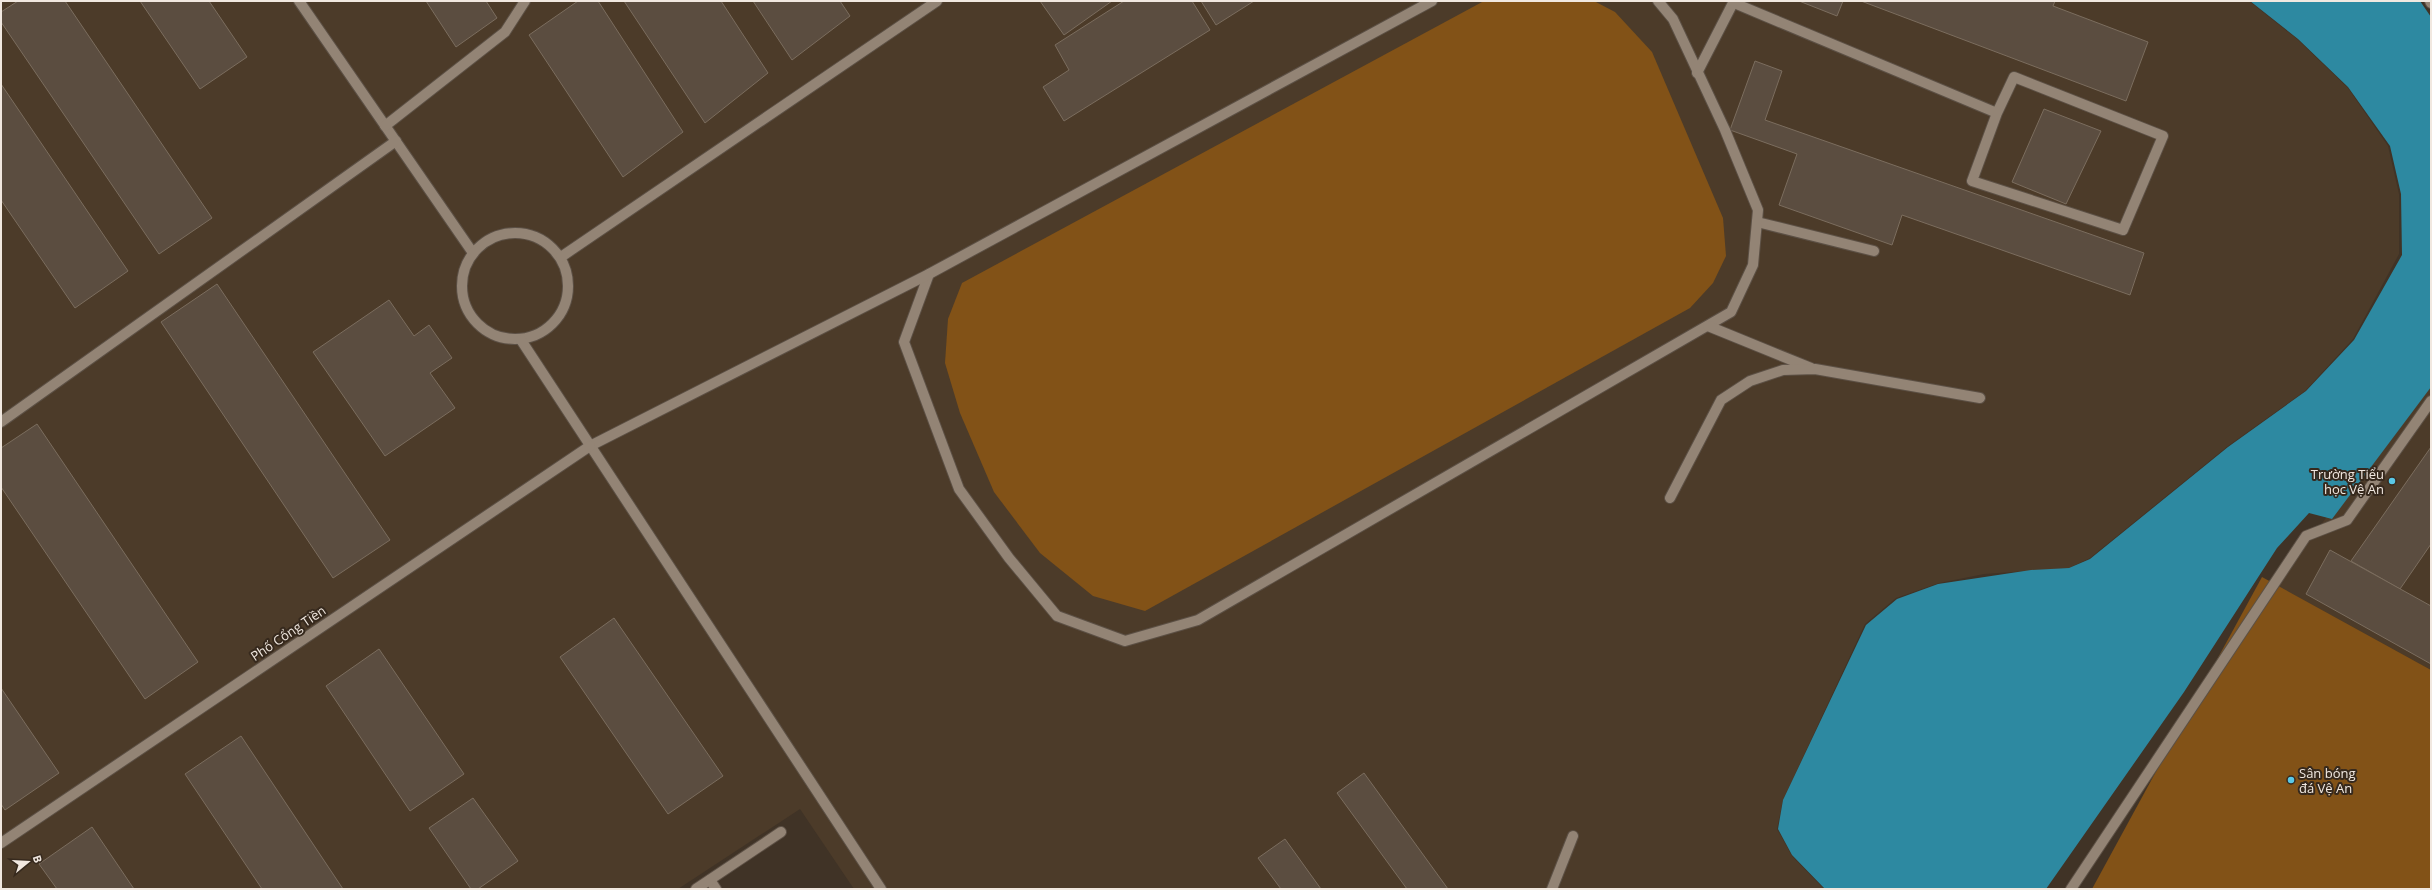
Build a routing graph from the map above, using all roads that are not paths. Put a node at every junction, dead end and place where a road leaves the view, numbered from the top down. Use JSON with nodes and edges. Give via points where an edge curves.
{"nodes":[{"id":1,"x":299,"y":1,"type":"edge"},
{"id":2,"x":525,"y":1,"type":"edge"},
{"id":3,"x":937,"y":1,"type":"edge"},
{"id":4,"x":1432,"y":1,"type":"edge"},
{"id":5,"x":1658,"y":1,"type":"edge"},
{"id":6,"x":1734,"y":2,"type":"edge"},
{"id":7,"x":1698,"y":73,"type":"junction"},
{"id":8,"x":1997,"y":113,"type":"junction"},
{"id":9,"x":385,"y":126,"type":"junction"},
{"id":10,"x":396,"y":141,"type":"junction"},
{"id":11,"x":1757,"y":222,"type":"junction"},
{"id":12,"x":1874,"y":251,"type":"dead end"},
{"id":13,"x":472,"y":253,"type":"junction"},
{"id":14,"x":561,"y":257,"type":"junction"},
{"id":15,"x":929,"y":274,"type":"junction"},
{"id":16,"x":1708,"y":326,"type":"junction"},
{"id":17,"x":522,"y":340,"type":"junction"},
{"id":18,"x":1815,"y":369,"type":"junction"},
{"id":19,"x":1980,"y":398,"type":"dead end"},
{"id":20,"x":2431,"y":401,"type":"edge"},
{"id":21,"x":1,"y":422,"type":"edge"},
{"id":22,"x":590,"y":446,"type":"junction"},
{"id":23,"x":1670,"y":498,"type":"dead end"},
{"id":24,"x":781,"y":832,"type":"dead end"},
{"id":25,"x":1573,"y":836,"type":"dead end"},
{"id":26,"x":1,"y":843,"type":"edge"},
{"id":27,"x":710,"y":880,"type":"junction"},
{"id":28,"x":696,"y":889,"type":"edge"},
{"id":29,"x":716,"y":889,"type":"edge"},
{"id":30,"x":881,"y":889,"type":"edge"},
{"id":31,"x":1552,"y":889,"type":"edge"},
{"id":32,"x":2071,"y":889,"type":"edge"}],
"edges":[{"from":1,"to":9,"type":"street"},
{"from":2,"to":9,"type":"street","via":[[505,32]]},
{"from":3,"to":14,"type":"street"},
{"from":4,"to":15,"type":"street","name":"Phố Cổng Tiền"},
{"from":5,"to":7,"type":"street","via":[[1673,19]]},
{"from":6,"to":7,"type":"street"},
{"from":6,"to":8,"type":"street"},
{"from":7,"to":11,"type":"street","via":[[1758,210]]},
{"from":8,"to":8,"type":"street","via":[[2014,77],[2163,136],[2123,230],[1972,181]]},
{"from":9,"to":10,"type":"street"},
{"from":10,"to":13,"type":"street"},
{"from":10,"to":21,"type":"street"},
{"from":11,"to":12,"type":"street"},
{"from":11,"to":16,"type":"street","via":[[1753,265],[1731,312]]},
{"from":13,"to":14,"type":"street","via":[[489,239],[507,233],[531,235],[548,244]]},
{"from":13,"to":17,"type":"street","via":[[464,270],[462,289],[466,307],[477,323],[491,335],[503,339]]},
{"from":14,"to":17,"type":"street","via":[[569,284],[567,303],[558,319],[545,332]]},
{"from":15,"to":16,"type":"street","via":[[904,342],[959,489],[1008,558],[1057,616],[1125,641],[1198,620]]},
{"from":15,"to":22,"type":"street","name":"Phố Cổng Tiền"},
{"from":16,"to":18,"type":"street"},
{"from":17,"to":22,"type":"street"},
{"from":18,"to":19,"type":"street"},
{"from":18,"to":23,"type":"street","via":[[1783,370],[1750,381],[1722,400]]},
{"from":20,"to":32,"type":"street","via":[[2347,520],[2306,536]]},
{"from":22,"to":26,"type":"street","name":"Phố Cổng Tiền"},
{"from":22,"to":30,"type":"street"},
{"from":24,"to":27,"type":"street"},
{"from":25,"to":31,"type":"street"},
{"from":27,"to":28,"type":"street"},
{"from":27,"to":29,"type":"street"}]}
